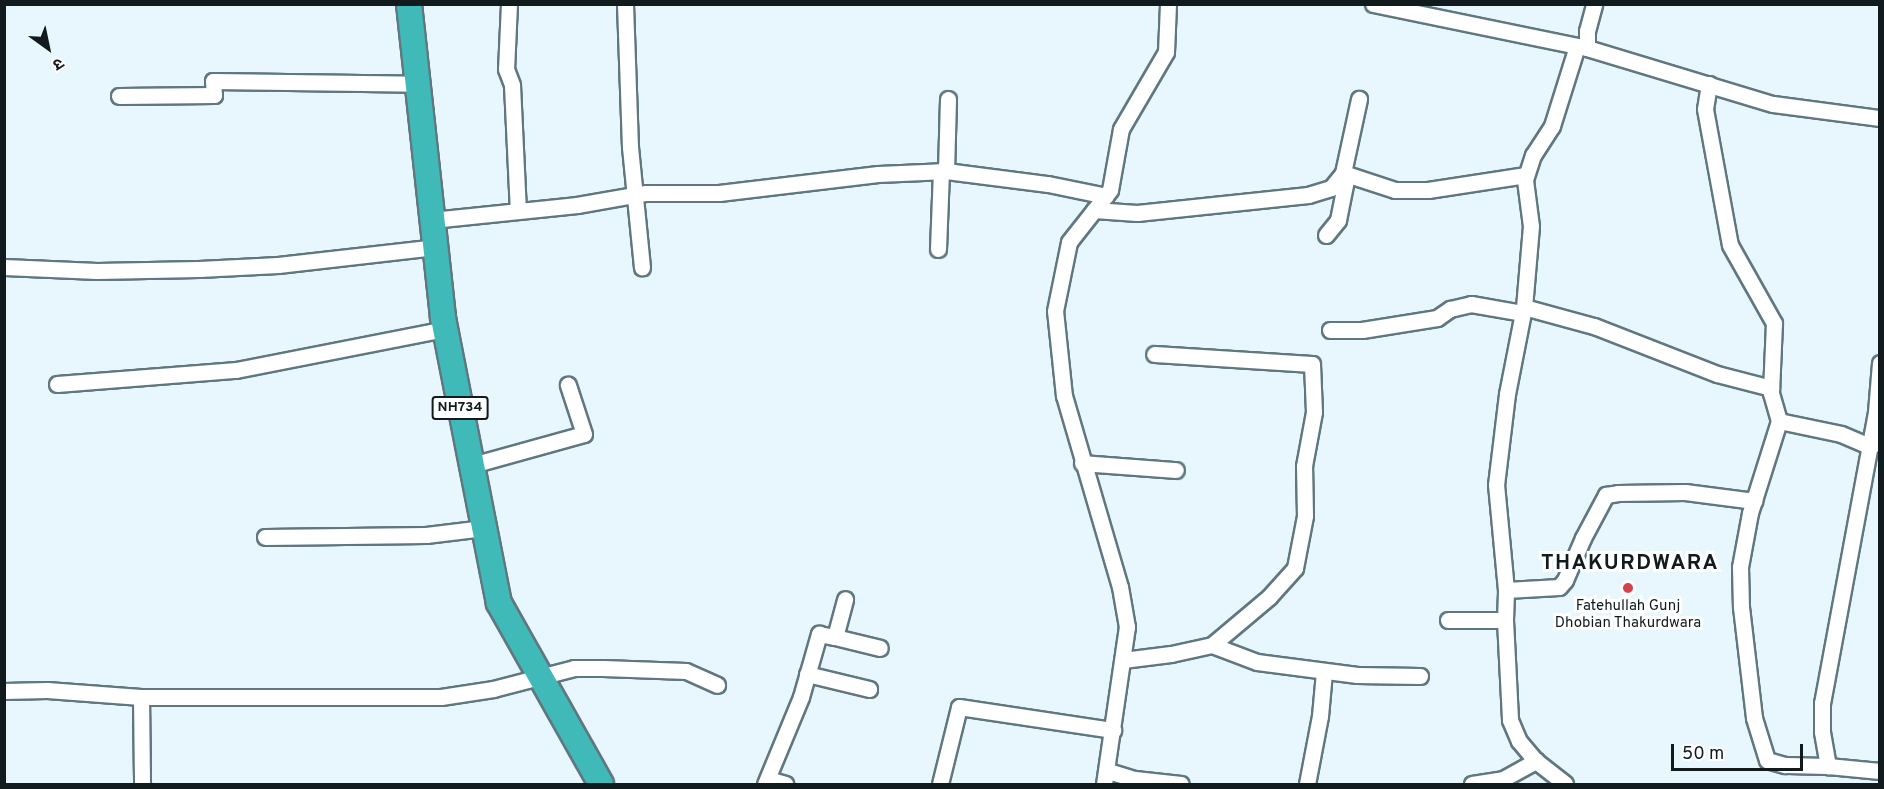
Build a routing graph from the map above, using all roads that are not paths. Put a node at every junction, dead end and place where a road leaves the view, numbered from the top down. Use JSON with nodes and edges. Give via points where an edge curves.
{"nodes":[{"id":1,"x":409,"y":4,"type":"edge"},
{"id":2,"x":509,"y":4,"type":"edge"},
{"id":3,"x":625,"y":4,"type":"edge"},
{"id":4,"x":1168,"y":4,"type":"edge"},
{"id":5,"x":1373,"y":4,"type":"edge"},
{"id":6,"x":1593,"y":4,"type":"edge"},
{"id":7,"x":1582,"y":47,"type":"junction"},
{"id":8,"x":418,"y":84,"type":"junction"},
{"id":9,"x":1709,"y":84,"type":"junction"},
{"id":10,"x":119,"y":96,"type":"dead end"},
{"id":11,"x":948,"y":99,"type":"dead end"},
{"id":12,"x":1359,"y":99,"type":"dead end"},
{"id":13,"x":1880,"y":118,"type":"edge"},
{"id":14,"x":943,"y":171,"type":"junction"},
{"id":15,"x":1345,"y":174,"type":"junction"},
{"id":16,"x":1527,"y":175,"type":"junction"},
{"id":17,"x":634,"y":195,"type":"junction"},
{"id":18,"x":1106,"y":196,"type":"junction"},
{"id":19,"x":518,"y":210,"type":"junction"},
{"id":20,"x":1094,"y":210,"type":"junction"},
{"id":21,"x":432,"y":220,"type":"junction"},
{"id":22,"x":1326,"y":235,"type":"dead end"},
{"id":23,"x":435,"y":247,"type":"junction"},
{"id":24,"x":938,"y":249,"type":"dead end"},
{"id":25,"x":4,"y":267,"type":"edge"},
{"id":26,"x":642,"y":267,"type":"dead end"},
{"id":27,"x":1523,"y":310,"type":"junction"},
{"id":28,"x":445,"y":329,"type":"junction"},
{"id":29,"x":1330,"y":330,"type":"dead end"},
{"id":30,"x":1154,"y":354,"type":"dead end"},
{"id":31,"x":1880,"y":363,"type":"edge"},
{"id":32,"x":57,"y":384,"type":"dead end"},
{"id":33,"x":568,"y":385,"type":"dead end"},
{"id":34,"x":1771,"y":388,"type":"junction"},
{"id":35,"x":1779,"y":421,"type":"junction"},
{"id":36,"x":1874,"y":444,"type":"edge"},
{"id":37,"x":1082,"y":463,"type":"junction"},
{"id":38,"x":471,"y":465,"type":"junction"},
{"id":39,"x":1176,"y":470,"type":"dead end"},
{"id":40,"x":1754,"y":501,"type":"junction"},
{"id":41,"x":484,"y":528,"type":"junction"},
{"id":42,"x":265,"y":537,"type":"dead end"},
{"id":43,"x":1506,"y":590,"type":"junction"},
{"id":44,"x":845,"y":599,"type":"dead end"},
{"id":45,"x":1448,"y":620,"type":"dead end"},
{"id":46,"x":1506,"y":620,"type":"junction"},
{"id":47,"x":835,"y":637,"type":"junction"},
{"id":48,"x":1212,"y":645,"type":"junction"},
{"id":49,"x":880,"y":648,"type":"dead end"},
{"id":50,"x":1123,"y":660,"type":"junction"},
{"id":51,"x":1324,"y":672,"type":"junction"},
{"id":52,"x":807,"y":674,"type":"junction"},
{"id":53,"x":1420,"y":676,"type":"dead end"},
{"id":54,"x":540,"y":677,"type":"junction"},
{"id":55,"x":717,"y":685,"type":"dead end"},
{"id":56,"x":869,"y":689,"type":"dead end"},
{"id":57,"x":4,"y":691,"type":"edge"},
{"id":58,"x":141,"y":697,"type":"junction"},
{"id":59,"x":1113,"y":730,"type":"junction"},
{"id":60,"x":1536,"y":761,"type":"junction"},
{"id":61,"x":1828,"y":766,"type":"junction"},
{"id":62,"x":1880,"y":771,"type":"edge"},
{"id":63,"x":1106,"y":778,"type":"edge"},
{"id":64,"x":767,"y":782,"type":"edge"},
{"id":65,"x":142,"y":784,"type":"edge"},
{"id":66,"x":602,"y":784,"type":"edge"},
{"id":67,"x":785,"y":784,"type":"edge"},
{"id":68,"x":940,"y":784,"type":"edge"},
{"id":69,"x":1180,"y":784,"type":"edge"},
{"id":70,"x":1307,"y":784,"type":"edge"},
{"id":71,"x":1472,"y":784,"type":"edge"},
{"id":72,"x":1565,"y":784,"type":"edge"}],
"edges":[{"from":1,"to":8,"type":"highway","number":"NH734"},
{"from":2,"to":19,"type":"street","via":[[506,69],[512,85]]},
{"from":3,"to":17,"type":"street"},
{"from":4,"to":18,"type":"street","via":[[1166,52],[1121,129]]},
{"from":5,"to":7,"type":"street"},
{"from":6,"to":7,"type":"street"},
{"from":7,"to":9,"type":"street"},
{"from":7,"to":16,"type":"street","via":[[1552,126],[1533,155]]},
{"from":8,"to":10,"type":"street","via":[[213,81],[214,95]]},
{"from":8,"to":21,"type":"highway","number":"NH734"},
{"from":9,"to":13,"type":"street","via":[[1773,104]]},
{"from":9,"to":34,"type":"street","via":[[1705,109],[1730,245],[1774,323]]},
{"from":11,"to":14,"type":"street"},
{"from":12,"to":15,"type":"street"},
{"from":14,"to":17,"type":"street","via":[[878,174],[718,193]]},
{"from":14,"to":18,"type":"street","via":[[1048,184]]},
{"from":14,"to":24,"type":"street"},
{"from":15,"to":16,"type":"street","via":[[1395,190],[1428,190]]},
{"from":15,"to":20,"type":"street","via":[[1331,188],[1308,195],[1137,213]]},
{"from":15,"to":22,"type":"street","via":[[1338,220]]},
{"from":16,"to":27,"type":"street","via":[[1531,226]]},
{"from":17,"to":19,"type":"street"},
{"from":17,"to":26,"type":"street"},
{"from":18,"to":20,"type":"street"},
{"from":19,"to":21,"type":"street"},
{"from":20,"to":37,"type":"street","via":[[1069,242],[1054,311],[1064,396]]},
{"from":21,"to":23,"type":"highway","number":"NH734"},
{"from":23,"to":25,"type":"street","via":[[279,265],[199,269],[97,271]]},
{"from":23,"to":28,"type":"highway","number":"NH734"},
{"from":27,"to":29,"type":"street","via":[[1471,304],[1450,309],[1437,318],[1362,330]]},
{"from":27,"to":34,"type":"street","via":[[1594,326],[1717,374]]},
{"from":27,"to":43,"type":"street","via":[[1507,394],[1496,485]]},
{"from":28,"to":32,"type":"street","via":[[236,370]]},
{"from":28,"to":38,"type":"highway","number":"NH734"},
{"from":30,"to":48,"type":"street","via":[[1312,363],[1314,412],[1304,466],[1305,516],[1295,568],[1269,597]]},
{"from":31,"to":36,"type":"street"},
{"from":33,"to":38,"type":"street","via":[[584,434]]},
{"from":34,"to":35,"type":"street"},
{"from":35,"to":36,"type":"street"},
{"from":35,"to":40,"type":"street"},
{"from":36,"to":61,"type":"street","via":[[1822,703]]},
{"from":37,"to":39,"type":"street"},
{"from":37,"to":50,"type":"street","via":[[1120,587],[1127,627]]},
{"from":38,"to":41,"type":"highway","number":"NH734"},
{"from":40,"to":43,"type":"street","via":[[1685,492],[1606,495],[1559,587]]},
{"from":40,"to":61,"type":"street","via":[[1740,567],[1741,607],[1760,741],[1767,760],[1785,765]]},
{"from":41,"to":42,"type":"street","via":[[426,535]]},
{"from":41,"to":54,"type":"highway","number":"NH734","via":[[499,603]]},
{"from":43,"to":46,"type":"street"},
{"from":44,"to":47,"type":"street"},
{"from":45,"to":46,"type":"street"},
{"from":46,"to":60,"type":"street","via":[[1510,720],[1519,741]]},
{"from":47,"to":49,"type":"street"},
{"from":47,"to":52,"type":"street","via":[[819,634]]},
{"from":48,"to":50,"type":"street"},
{"from":48,"to":51,"type":"street","via":[[1257,662]]},
{"from":50,"to":59,"type":"street"},
{"from":51,"to":53,"type":"street"},
{"from":51,"to":70,"type":"street"},
{"from":52,"to":56,"type":"street"},
{"from":52,"to":64,"type":"street"},
{"from":54,"to":55,"type":"street","via":[[574,668],[686,671]]},
{"from":54,"to":58,"type":"street","via":[[441,697]]},
{"from":54,"to":66,"type":"highway","number":"NH734"},
{"from":57,"to":58,"type":"street"},
{"from":58,"to":65,"type":"street"},
{"from":59,"to":63,"type":"street"},
{"from":59,"to":68,"type":"street","via":[[959,707]]},
{"from":60,"to":71,"type":"street","via":[[1503,779]]},
{"from":60,"to":72,"type":"street"},
{"from":61,"to":62,"type":"street"},
{"from":63,"to":69,"type":"street"},
{"from":64,"to":67,"type":"street"}]}
